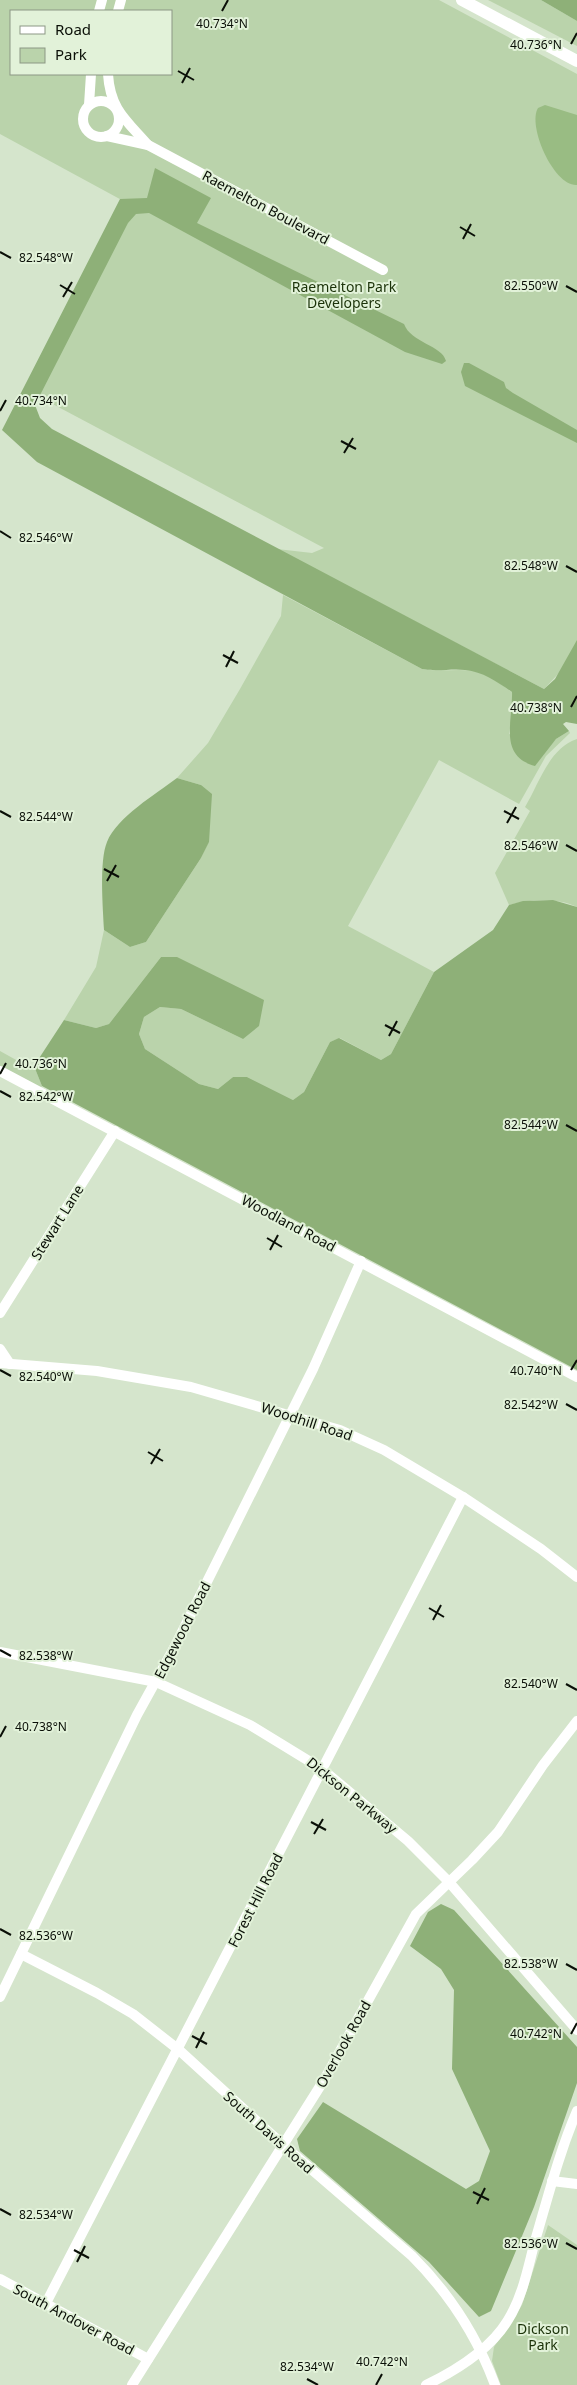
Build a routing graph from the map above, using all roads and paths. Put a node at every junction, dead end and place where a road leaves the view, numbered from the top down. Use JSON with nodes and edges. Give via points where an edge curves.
{"nodes":[{"id":1,"x":462,"y":0,"type":"edge"},
{"id":2,"x":577,"y":61,"type":"edge"},
{"id":3,"x":91,"y":75,"type":"edge"},
{"id":4,"x":108,"y":75,"type":"edge"},
{"id":5,"x":89,"y":106,"type":"junction"},
{"id":6,"x":115,"y":108,"type":"junction"},
{"id":7,"x":107,"y":136,"type":"junction"},
{"id":8,"x":148,"y":145,"type":"junction"},
{"id":9,"x":383,"y":270,"type":"dead end"},
{"id":10,"x":0,"y":1071,"type":"edge"},
{"id":11,"x":115,"y":1131,"type":"junction"},
{"id":12,"x":361,"y":1261,"type":"junction"},
{"id":13,"x":0,"y":1313,"type":"edge"},
{"id":14,"x":0,"y":1349,"type":"edge"},
{"id":15,"x":5,"y":1363,"type":"edge"},
{"id":16,"x":577,"y":1377,"type":"edge"},
{"id":17,"x":289,"y":1414,"type":"junction"},
{"id":18,"x":463,"y":1497,"type":"junction"},
{"id":19,"x":577,"y":1577,"type":"edge"},
{"id":20,"x":0,"y":1652,"type":"edge"},
{"id":21,"x":156,"y":1682,"type":"junction"},
{"id":22,"x":577,"y":1721,"type":"edge"},
{"id":23,"x":322,"y":1769,"type":"junction"},
{"id":24,"x":449,"y":1882,"type":"junction"},
{"id":25,"x":21,"y":1954,"type":"junction"},
{"id":26,"x":0,"y":1997,"type":"edge"},
{"id":27,"x":577,"y":2030,"type":"edge"},
{"id":28,"x":179,"y":2050,"type":"junction"},
{"id":29,"x":577,"y":2111,"type":"edge"},
{"id":30,"x":282,"y":2144,"type":"junction"},
{"id":31,"x":552,"y":2181,"type":"junction"},
{"id":32,"x":577,"y":2184,"type":"edge"},
{"id":33,"x":0,"y":2279,"type":"edge"},
{"id":34,"x":46,"y":2303,"type":"junction"},
{"id":35,"x":481,"y":2351,"type":"junction"},
{"id":36,"x":148,"y":2359,"type":"junction"},
{"id":37,"x":132,"y":2385,"type":"edge"},
{"id":38,"x":426,"y":2385,"type":"edge"},
{"id":39,"x":495,"y":2385,"type":"edge"}],
"edges":[{"from":1,"to":2,"type":"main road"},
{"from":3,"to":5,"type":"street"},
{"from":4,"to":6,"type":"street"},
{"from":5,"to":6,"type":"street","via":[[100,101],[109,102]]},
{"from":5,"to":7,"type":"street","via":[[83,119],[85,128],[92,135]]},
{"from":6,"to":7,"type":"street","via":[[118,124]]},
{"from":6,"to":8,"type":"street","name":"Raemelton Boulevard"},
{"from":7,"to":8,"type":"street","name":"Raemelton Boulevard"},
{"from":8,"to":9,"type":"street","name":"Raemelton Boulevard"},
{"from":10,"to":11,"type":"street","name":"Woodland Road"},
{"from":11,"to":12,"type":"street","name":"Woodland Road"},
{"from":11,"to":13,"type":"street","name":"Stewart Lane"},
{"from":12,"to":16,"type":"street","name":"Woodland Road"},
{"from":12,"to":17,"type":"street","name":"Edgewood Road","via":[[313,1369]]},
{"from":14,"to":15,"type":"street"},
{"from":15,"to":17,"type":"street","name":"Woodhill Road","via":[[97,1371],[170,1383]]},
{"from":17,"to":18,"type":"street","name":"Woodhill Road","via":[[372,1444]]},
{"from":17,"to":21,"type":"street","name":"Edgewood Road"},
{"from":18,"to":19,"type":"street","name":"Woodhill Road"},
{"from":18,"to":23,"type":"street","name":"Forest Hill Road"},
{"from":20,"to":21,"type":"street","name":"Dickson Parkway"},
{"from":21,"to":23,"type":"street","name":"Dickson Parkway","via":[[250,1725]]},
{"from":21,"to":25,"type":"street","name":"Edgewood Road"},
{"from":22,"to":24,"type":"street","name":"Overlook Road","via":[[498,1832]]},
{"from":23,"to":24,"type":"street","name":"Dickson Parkway","via":[[401,1834]]},
{"from":23,"to":28,"type":"street","name":"Forest Hill Road"},
{"from":24,"to":27,"type":"street","name":"Dickson Parkway"},
{"from":24,"to":30,"type":"street","name":"Overlook Road","via":[[416,1914],[328,2072]]},
{"from":25,"to":26,"type":"street","name":"Edgewood Road"},
{"from":25,"to":28,"type":"street","name":"South Davis Road","via":[[118,2004]]},
{"from":28,"to":30,"type":"street","name":"South Davis Road"},
{"from":28,"to":34,"type":"street","name":"Forest Hill Road"},
{"from":29,"to":31,"type":"street"},
{"from":30,"to":35,"type":"street","name":"South Davis Road","via":[[428,2272],[458,2311]]},
{"from":30,"to":36,"type":"street","name":"Overlook Road"},
{"from":31,"to":32,"type":"street"},
{"from":31,"to":35,"type":"street","via":[[519,2296],[508,2319]]},
{"from":33,"to":34,"type":"street","name":"South Andover Road"},
{"from":34,"to":36,"type":"street","name":"South Andover Road"},
{"from":35,"to":38,"type":"street"},
{"from":35,"to":39,"type":"street","name":"South Davis Road"},
{"from":36,"to":37,"type":"street","name":"Overlook Road"}]}
